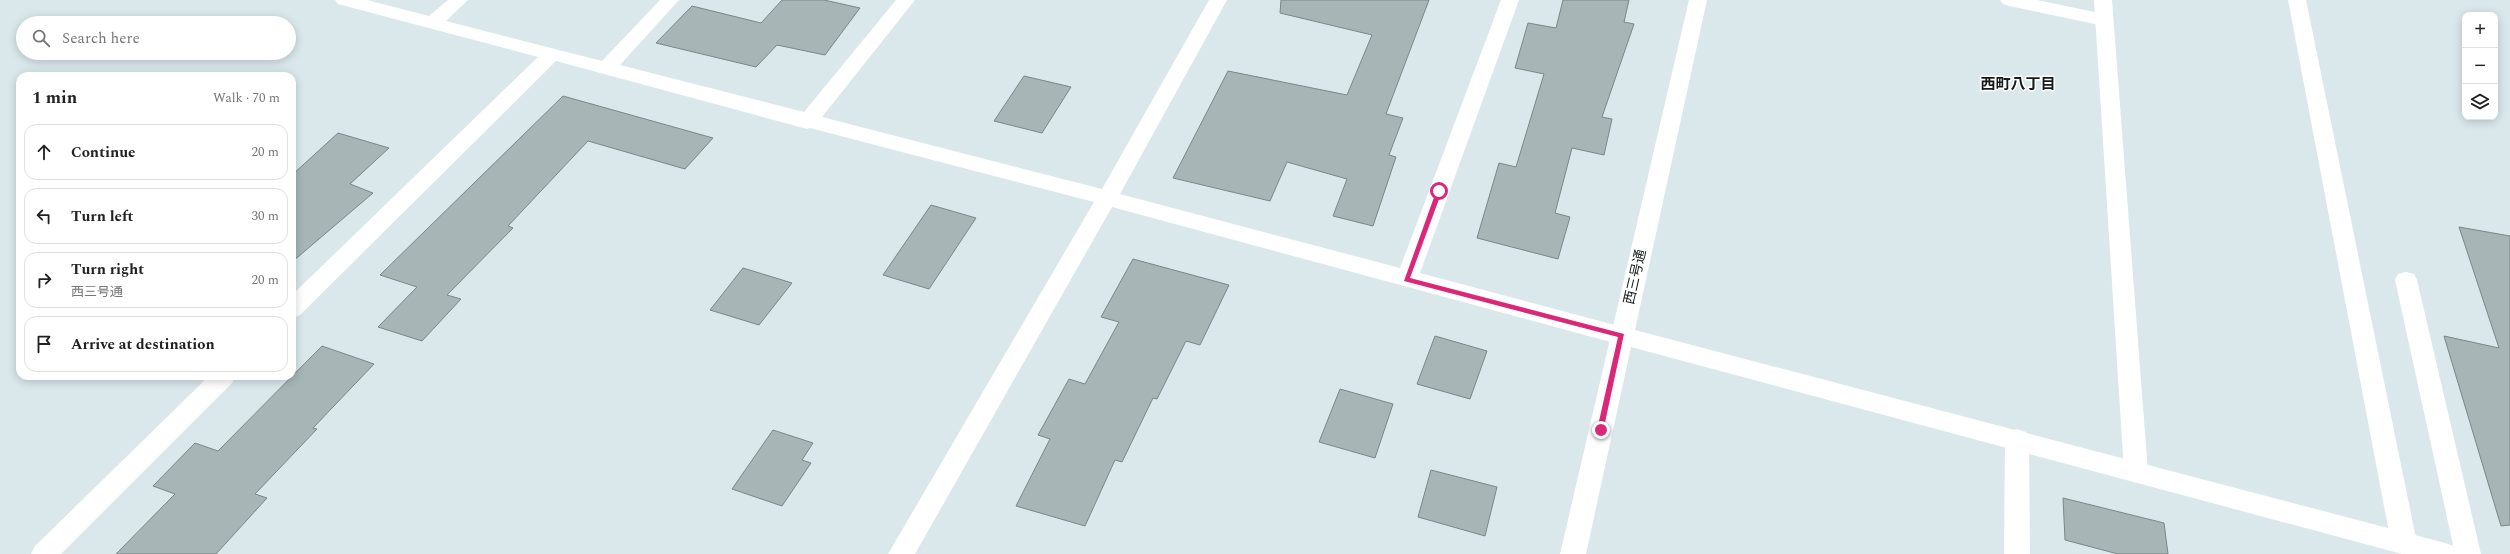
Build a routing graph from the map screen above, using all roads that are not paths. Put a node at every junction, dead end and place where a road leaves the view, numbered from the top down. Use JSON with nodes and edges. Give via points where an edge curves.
{"nodes":[{"id":1,"x":344,"y":0,"type":"edge"},
{"id":2,"x":459,"y":0,"type":"edge"},
{"id":3,"x":670,"y":0,"type":"edge"},
{"id":4,"x":906,"y":0,"type":"edge"},
{"id":5,"x":1218,"y":0,"type":"edge"},
{"id":6,"x":1510,"y":0,"type":"edge"},
{"id":7,"x":1698,"y":0,"type":"edge"},
{"id":8,"x":2009,"y":0,"type":"edge"},
{"id":9,"x":2297,"y":0,"type":"edge"},
{"id":10,"x":2104,"y":10,"type":"edge"},
{"id":11,"x":432,"y":23,"type":"junction"},
{"id":12,"x":551,"y":55,"type":"junction"},
{"id":13,"x":605,"y":69,"type":"junction"},
{"id":14,"x":807,"y":122,"type":"junction"},
{"id":15,"x":1107,"y":198,"type":"junction"},
{"id":16,"x":1407,"y":279,"type":"junction"},
{"id":17,"x":2406,"y":280,"type":"dead end"},
{"id":18,"x":296,"y":306,"type":"edge"},
{"id":19,"x":1622,"y":336,"type":"junction"},
{"id":20,"x":220,"y":380,"type":"edge"},
{"id":21,"x":2017,"y":439,"type":"junction"},
{"id":22,"x":2136,"y":472,"type":"junction"},
{"id":23,"x":2404,"y":543,"type":"junction"},
{"id":24,"x":44,"y":554,"type":"edge"},
{"id":25,"x":901,"y":554,"type":"edge"},
{"id":26,"x":1573,"y":554,"type":"edge"},
{"id":27,"x":2017,"y":554,"type":"edge"},
{"id":28,"x":2445,"y":554,"type":"edge"},
{"id":29,"x":2468,"y":554,"type":"edge"}],
"edges":[{"from":1,"to":11,"type":"street"},
{"from":2,"to":11,"type":"street"},
{"from":3,"to":13,"type":"street"},
{"from":4,"to":14,"type":"street"},
{"from":5,"to":15,"type":"street"},
{"from":6,"to":16,"type":"street"},
{"from":7,"to":19,"type":"street","name":"西三号通"},
{"from":8,"to":10,"type":"street"},
{"from":9,"to":23,"type":"street"},
{"from":10,"to":22,"type":"street"},
{"from":11,"to":12,"type":"street"},
{"from":12,"to":13,"type":"street"},
{"from":12,"to":18,"type":"street"},
{"from":13,"to":14,"type":"street"},
{"from":14,"to":15,"type":"street"},
{"from":15,"to":16,"type":"street"},
{"from":15,"to":25,"type":"street"},
{"from":16,"to":19,"type":"street"},
{"from":17,"to":29,"type":"street"},
{"from":19,"to":21,"type":"street"},
{"from":19,"to":26,"type":"street","name":"西三号通"},
{"from":20,"to":24,"type":"street"},
{"from":21,"to":22,"type":"street"},
{"from":21,"to":27,"type":"street"},
{"from":22,"to":23,"type":"street"},
{"from":23,"to":28,"type":"street"}]}
